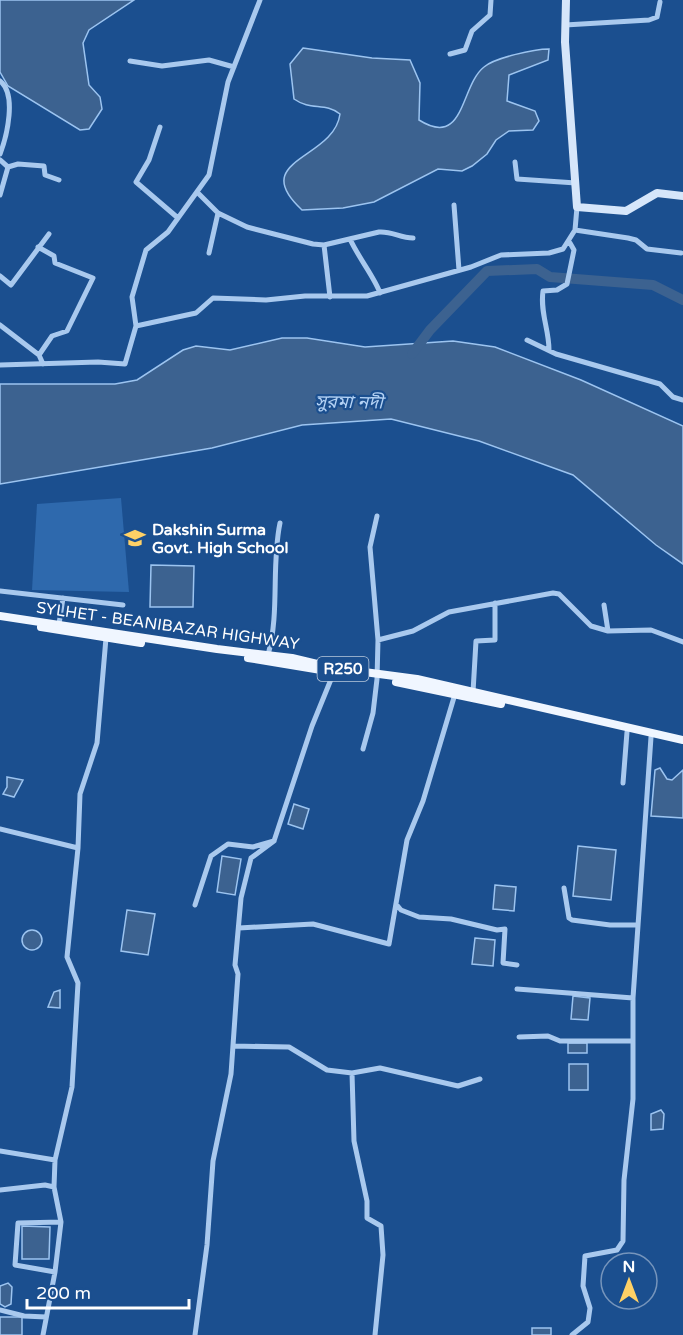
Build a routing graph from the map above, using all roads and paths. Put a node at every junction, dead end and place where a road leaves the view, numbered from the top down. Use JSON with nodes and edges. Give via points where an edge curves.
{"nodes":[{"id":1,"x":261,"y":0,"type":"edge"},
{"id":2,"x":491,"y":0,"type":"edge"},
{"id":3,"x":566,"y":0,"type":"edge"},
{"id":4,"x":660,"y":2,"type":"dead end"},
{"id":5,"x":565,"y":25,"type":"junction"},
{"id":6,"x":450,"y":54,"type":"dead end"},
{"id":7,"x":130,"y":62,"type":"dead end"},
{"id":8,"x":234,"y":67,"type":"junction"},
{"id":9,"x":0,"y":81,"type":"edge"},
{"id":10,"x":160,"y":127,"type":"dead end"},
{"id":11,"x":0,"y":154,"type":"edge"},
{"id":12,"x":0,"y":160,"type":"edge"},
{"id":13,"x":515,"y":162,"type":"dead end"},
{"id":14,"x":8,"y":167,"type":"junction"},
{"id":15,"x":59,"y":180,"type":"dead end"},
{"id":16,"x":576,"y":183,"type":"junction"},
{"id":17,"x":196,"y":192,"type":"junction"},
{"id":18,"x":0,"y":195,"type":"edge"},
{"id":19,"x":683,"y":196,"type":"edge"},
{"id":20,"x":454,"y":205,"type":"dead end"},
{"id":21,"x":577,"y":207,"type":"junction"},
{"id":22,"x":218,"y":213,"type":"junction"},
{"id":23,"x":178,"y":218,"type":"junction"},
{"id":24,"x":575,"y":230,"type":"junction"},
{"id":25,"x":49,"y":234,"type":"dead end"},
{"id":26,"x":413,"y":238,"type":"dead end"},
{"id":27,"x":350,"y":239,"type":"junction"},
{"id":28,"x":570,"y":243,"type":"junction"},
{"id":29,"x":324,"y":245,"type":"junction"},
{"id":30,"x":38,"y":247,"type":"junction"},
{"id":31,"x":209,"y":253,"type":"dead end"},
{"id":32,"x":681,"y":253,"type":"dead end"},
{"id":33,"x":459,"y":270,"type":"junction"},
{"id":34,"x":0,"y":276,"type":"edge"},
{"id":35,"x":380,"y":293,"type":"junction"},
{"id":36,"x":330,"y":297,"type":"junction"},
{"id":37,"x":0,"y":325,"type":"edge"},
{"id":38,"x":136,"y":326,"type":"junction"},
{"id":39,"x":527,"y":340,"type":"dead end"},
{"id":40,"x":549,"y":350,"type":"junction"},
{"id":41,"x":39,"y":354,"type":"junction"},
{"id":42,"x":43,"y":364,"type":"junction"},
{"id":43,"x":0,"y":365,"type":"edge"},
{"id":44,"x":683,"y":400,"type":"edge"},
{"id":45,"x":377,"y":516,"type":"dead end"},
{"id":46,"x":280,"y":523,"type":"dead end"},
{"id":47,"x":0,"y":591,"type":"edge"},
{"id":48,"x":63,"y":598,"type":"junction"},
{"id":49,"x":495,"y":603,"type":"junction"},
{"id":50,"x":123,"y":605,"type":"dead end"},
{"id":51,"x":604,"y":605,"type":"dead end"},
{"id":52,"x":0,"y":616,"type":"edge"},
{"id":53,"x":0,"y":621,"type":"edge"},
{"id":54,"x":58,"y":624,"type":"junction"},
{"id":55,"x":608,"y":631,"type":"junction"},
{"id":56,"x":106,"y":638,"type":"junction"},
{"id":57,"x":378,"y":640,"type":"junction"},
{"id":58,"x":683,"y":642,"type":"edge"},
{"id":59,"x":268,"y":655,"type":"junction"},
{"id":60,"x":334,"y":672,"type":"junction"},
{"id":61,"x":377,"y":677,"type":"junction"},
{"id":62,"x":470,"y":693,"type":"junction"},
{"id":63,"x":455,"y":694,"type":"junction"},
{"id":64,"x":627,"y":732,"type":"junction"},
{"id":65,"x":651,"y":737,"type":"junction"},
{"id":66,"x":683,"y":740,"type":"edge"},
{"id":67,"x":683,"y":745,"type":"edge"},
{"id":68,"x":363,"y":749,"type":"dead end"},
{"id":69,"x":623,"y":783,"type":"dead end"},
{"id":70,"x":0,"y":829,"type":"edge"},
{"id":71,"x":274,"y":841,"type":"junction"},
{"id":72,"x":78,"y":848,"type":"junction"},
{"id":73,"x":564,"y":888,"type":"dead end"},
{"id":74,"x":396,"y":904,"type":"junction"},
{"id":75,"x":195,"y":905,"type":"dead end"},
{"id":76,"x":638,"y":925,"type":"junction"},
{"id":77,"x":239,"y":928,"type":"junction"},
{"id":78,"x":517,"y":965,"type":"dead end"},
{"id":79,"x":517,"y":989,"type":"dead end"},
{"id":80,"x":633,"y":998,"type":"junction"},
{"id":81,"x":519,"y":1037,"type":"dead end"},
{"id":82,"x":633,"y":1041,"type":"junction"},
{"id":83,"x":233,"y":1046,"type":"junction"},
{"id":84,"x":352,"y":1073,"type":"junction"},
{"id":85,"x":480,"y":1079,"type":"dead end"},
{"id":86,"x":0,"y":1151,"type":"edge"},
{"id":87,"x":56,"y":1160,"type":"junction"},
{"id":88,"x":54,"y":1187,"type":"junction"},
{"id":89,"x":0,"y":1190,"type":"edge"},
{"id":90,"x":61,"y":1222,"type":"junction"},
{"id":91,"x":55,"y":1272,"type":"junction"},
{"id":92,"x":0,"y":1310,"type":"edge"},
{"id":93,"x":46,"y":1317,"type":"junction"},
{"id":94,"x":43,"y":1335,"type":"edge"},
{"id":95,"x":195,"y":1335,"type":"edge"},
{"id":96,"x":375,"y":1335,"type":"edge"},
{"id":97,"x":572,"y":1335,"type":"edge"}],
"edges":[{"from":1,"to":8,"type":"street"},
{"from":2,"to":6,"type":"street","via":[[490,15],[472,31],[465,50]]},
{"from":3,"to":5,"type":"street"},
{"from":4,"to":5,"type":"street","via":[[657,17],[649,20]]},
{"from":5,"to":16,"type":"street"},
{"from":7,"to":8,"type":"street","via":[[162,66],[208,60]]},
{"from":8,"to":17,"type":"street","via":[[209,175]]},
{"from":9,"to":11,"type":"street","via":[[9,105],[9,132]]},
{"from":10,"to":23,"type":"street","via":[[149,160],[136,182]]},
{"from":12,"to":14,"type":"street"},
{"from":13,"to":16,"type":"street","via":[[517,179]]},
{"from":14,"to":15,"type":"street","via":[[44,166],[45,175]]},
{"from":14,"to":18,"type":"street"},
{"from":16,"to":21,"type":"street"},
{"from":17,"to":22,"type":"street"},
{"from":17,"to":23,"type":"street"},
{"from":19,"to":21,"type":"street","via":[[657,193],[626,211]]},
{"from":20,"to":33,"type":"street"},
{"from":21,"to":24,"type":"street"},
{"from":22,"to":29,"type":"street","via":[[248,227]]},
{"from":22,"to":31,"type":"street"},
{"from":23,"to":38,"type":"street","via":[[146,250],[132,297]]},
{"from":24,"to":28,"type":"street"},
{"from":24,"to":32,"type":"street","via":[[628,237],[647,249]]},
{"from":25,"to":30,"type":"street"},
{"from":26,"to":27,"type":"street","via":[[400,238],[389,231]]},
{"from":27,"to":29,"type":"street"},
{"from":27,"to":35,"type":"street"},
{"from":28,"to":33,"type":"street","via":[[549,253],[501,255]]},
{"from":28,"to":40,"type":"street","via":[[574,250],[568,278],[557,290],[543,291],[541,308],[549,330]]},
{"from":29,"to":36,"type":"street"},
{"from":30,"to":34,"type":"street","via":[[11,285]]},
{"from":30,"to":41,"type":"street","via":[[54,256],[55,263],[93,278],[67,331],[52,336]]},
{"from":33,"to":35,"type":"street"},
{"from":35,"to":36,"type":"street"},
{"from":36,"to":38,"type":"street","via":[[213,298],[196,314]]},
{"from":37,"to":41,"type":"street"},
{"from":38,"to":42,"type":"street","via":[[125,364]]},
{"from":39,"to":40,"type":"street"},
{"from":40,"to":44,"type":"street","via":[[660,384],[673,397]]},
{"from":41,"to":42,"type":"street"},
{"from":42,"to":43,"type":"street"},
{"from":45,"to":57,"type":"street","via":[[370,547]]},
{"from":46,"to":59,"type":"street","via":[[273,638]]},
{"from":47,"to":48,"type":"street"},
{"from":48,"to":50,"type":"street"},
{"from":48,"to":54,"type":"street"},
{"from":49,"to":55,"type":"street","via":[[556,593],[591,626]]},
{"from":49,"to":57,"type":"street","via":[[449,612],[413,631]]},
{"from":49,"to":62,"type":"street","via":[[495,640],[476,640]]},
{"from":51,"to":55,"type":"street"},
{"from":52,"to":54,"type":"main road","name":"SYLHET - BEANIBAZAR HIGHWAY","number":"R250"},
{"from":53,"to":56,"type":"main road","name":"SYLHET - BEANIBAZAR HIGHWAY","number":"R250"},
{"from":54,"to":59,"type":"main road","name":"SYLHET - BEANIBAZAR HIGHWAY","number":"R250"},
{"from":55,"to":58,"type":"street","via":[[651,630]]},
{"from":56,"to":60,"type":"main road","name":"SYLHET - BEANIBAZAR HIGHWAY","number":"R250"},
{"from":56,"to":72,"type":"street","via":[[97,743],[80,794]]},
{"from":57,"to":61,"type":"street"},
{"from":59,"to":61,"type":"main road","name":"SYLHET - BEANIBAZAR HIGHWAY","number":"R250"},
{"from":60,"to":61,"type":"main road","name":"SYLHET - BEANIBAZAR HIGHWAY","number":"R250"},
{"from":60,"to":71,"type":"street"},
{"from":61,"to":62,"type":"main road","name":"SYLHET - BEANIBAZAR HIGHWAY","number":"R250","via":[[417,679]]},
{"from":61,"to":63,"type":"main road","name":"SYLHET - BEANIBAZAR HIGHWAY","number":"R250"},
{"from":61,"to":68,"type":"street"},
{"from":62,"to":63,"type":"main road","name":"SYLHET - BEANIBAZAR HIGHWAY","number":"R250"},
{"from":62,"to":64,"type":"main road","name":"SYLHET - BEANIBAZAR HIGHWAY","number":"R250"},
{"from":62,"to":66,"type":"main road","name":"SYLHET - BEANIBAZAR HIGHWAY","number":"R250"},
{"from":63,"to":74,"type":"street","via":[[423,801],[407,840]]},
{"from":64,"to":65,"type":"main road","name":"SYLHET - BEANIBAZAR HIGHWAY","number":"R250"},
{"from":64,"to":69,"type":"street"},
{"from":65,"to":67,"type":"main road","name":"SYLHET - BEANIBAZAR HIGHWAY","number":"R250"},
{"from":65,"to":76,"type":"street"},
{"from":70,"to":72,"type":"street"},
{"from":71,"to":75,"type":"street","via":[[253,847],[228,844],[211,856]]},
{"from":71,"to":77,"type":"street","via":[[251,858],[241,898]]},
{"from":72,"to":87,"type":"street","via":[[67,957],[78,983],[73,1077]]},
{"from":73,"to":76,"type":"street","via":[[572,920]]},
{"from":74,"to":77,"type":"street","via":[[391,941],[387,945],[313,924]]},
{"from":74,"to":78,"type":"street","via":[[418,917],[505,929],[503,963]]},
{"from":76,"to":80,"type":"street"},
{"from":77,"to":83,"type":"street"},
{"from":79,"to":80,"type":"street"},
{"from":80,"to":82,"type":"street"},
{"from":81,"to":82,"type":"street"},
{"from":82,"to":97,"type":"street","via":[[623,1240],[617,1250],[585,1256],[588,1322]]},
{"from":83,"to":84,"type":"street","via":[[289,1047],[327,1070]]},
{"from":83,"to":95,"type":"street","via":[[213,1161]]},
{"from":84,"to":85,"type":"street","via":[[380,1068],[458,1086]]},
{"from":84,"to":96,"type":"street","via":[[354,1141],[367,1218],[381,1226],[383,1255]]},
{"from":86,"to":87,"type":"street"},
{"from":87,"to":88,"type":"street"},
{"from":88,"to":89,"type":"street"},
{"from":88,"to":90,"type":"street"},
{"from":90,"to":91,"type":"street"},
{"from":90,"to":91,"type":"street","via":[[18,1223],[15,1265]]},
{"from":91,"to":93,"type":"street"},
{"from":92,"to":93,"type":"street"},
{"from":93,"to":94,"type":"street"}]}
